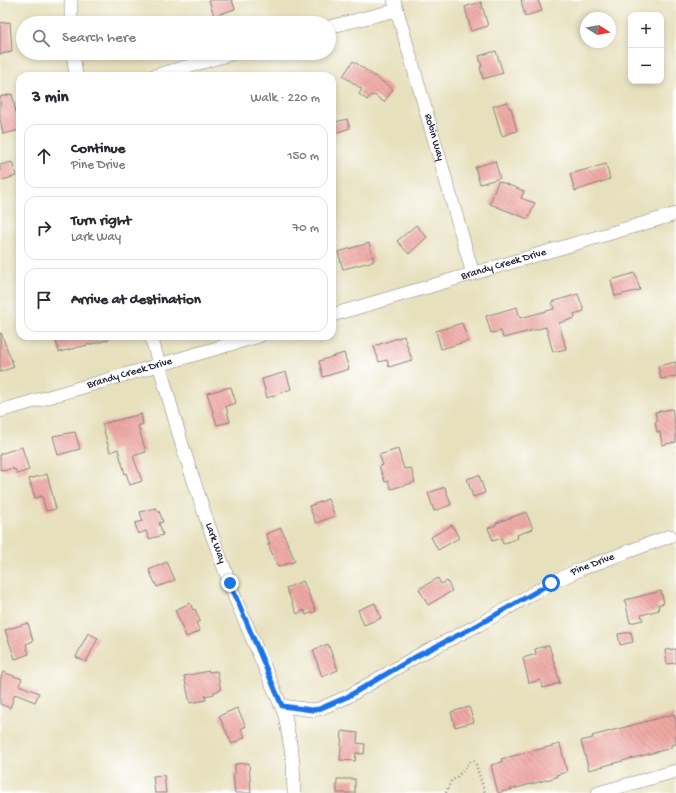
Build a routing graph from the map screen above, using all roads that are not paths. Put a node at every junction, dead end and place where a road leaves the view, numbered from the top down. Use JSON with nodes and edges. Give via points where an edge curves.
{"nodes":[{"id":1,"x":71,"y":0,"type":"edge"},
{"id":2,"x":395,"y":5,"type":"edge"},
{"id":3,"x":71,"y":16,"type":"edge"},
{"id":4,"x":336,"y":25,"type":"edge"},
{"id":5,"x":74,"y":60,"type":"edge"},
{"id":6,"x":210,"y":60,"type":"edge"},
{"id":7,"x":75,"y":72,"type":"edge"},
{"id":8,"x":168,"y":72,"type":"edge"},
{"id":9,"x":676,"y":214,"type":"edge"},
{"id":10,"x":473,"y":274,"type":"junction"},
{"id":11,"x":336,"y":314,"type":"edge"},
{"id":12,"x":152,"y":340,"type":"edge"},
{"id":13,"x":245,"y":340,"type":"edge"},
{"id":14,"x":160,"y":364,"type":"junction"},
{"id":15,"x":0,"y":411,"type":"edge"},
{"id":16,"x":670,"y":536,"type":"dead end"},
{"id":17,"x":282,"y":706,"type":"junction"},
{"id":18,"x":676,"y":771,"type":"edge"},
{"id":19,"x":294,"y":793,"type":"edge"},
{"id":20,"x":598,"y":793,"type":"edge"}],
"edges":[{"from":1,"to":3,"type":"street"},
{"from":2,"to":4,"type":"street"},
{"from":2,"to":10,"type":"street","name":"Robin Way"},
{"from":5,"to":7,"type":"street"},
{"from":6,"to":8,"type":"street"},
{"from":9,"to":10,"type":"street","name":"Brandy Creek Drive"},
{"from":10,"to":11,"type":"street","name":"Brandy Creek Drive"},
{"from":12,"to":14,"type":"street","name":"Lark Way"},
{"from":13,"to":14,"type":"street","name":"Brandy Creek Drive"},
{"from":14,"to":15,"type":"street","name":"Brandy Creek Drive"},
{"from":14,"to":17,"type":"street","name":"Lark Way","via":[[208,524],[235,598]]},
{"from":16,"to":17,"type":"street","name":"Pine Drive","via":[[581,569],[551,583],[347,697],[312,710]]},
{"from":17,"to":19,"type":"street","name":"Lark Way","via":[[286,715],[293,761]]},
{"from":18,"to":20,"type":"street"}]}
